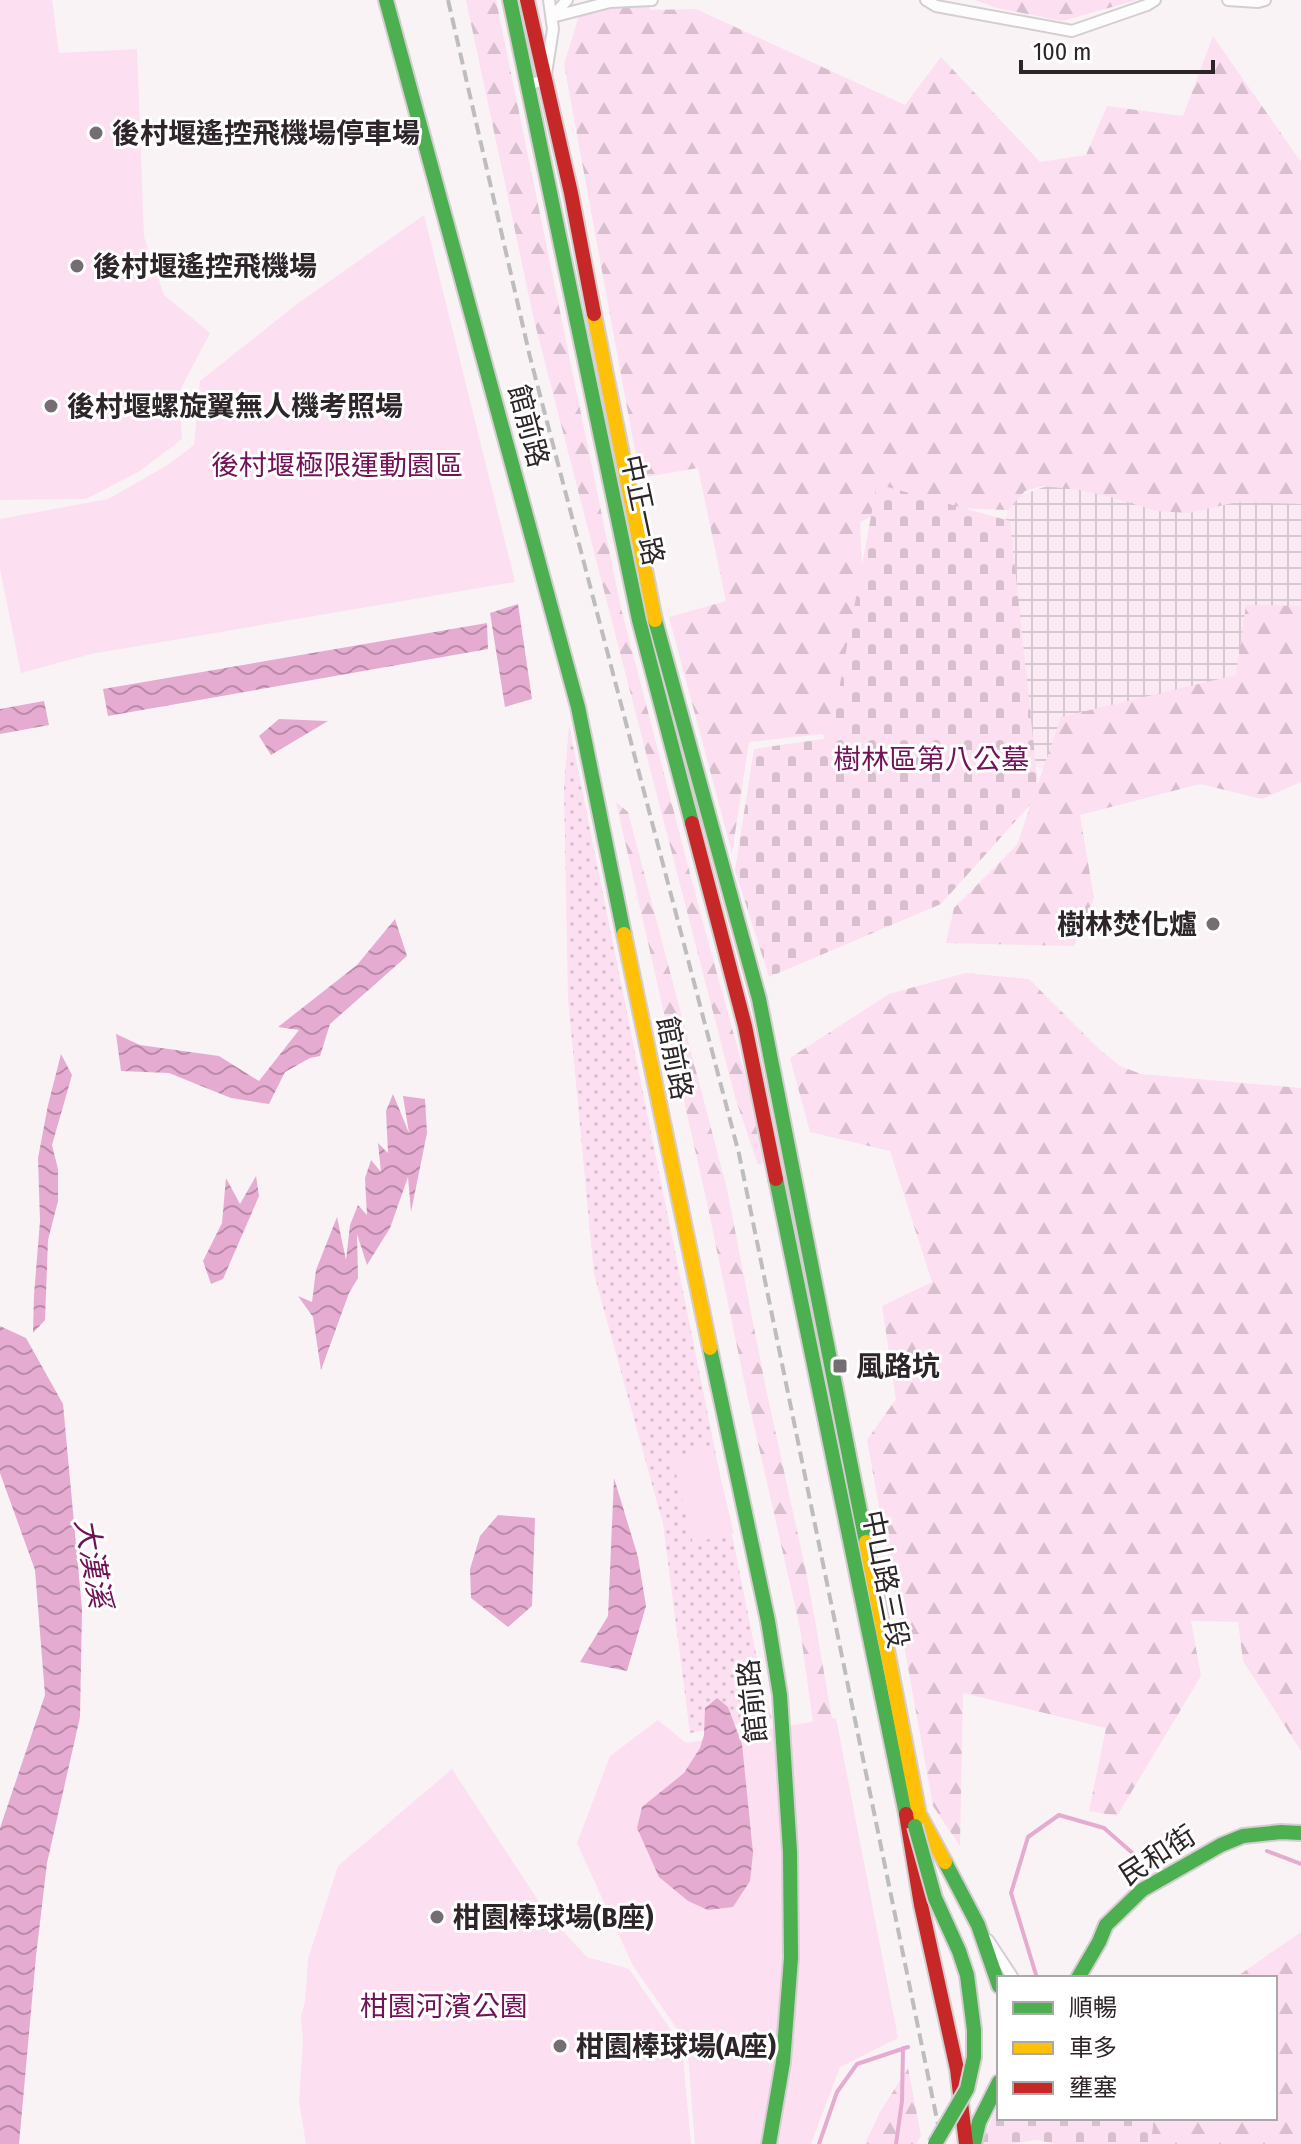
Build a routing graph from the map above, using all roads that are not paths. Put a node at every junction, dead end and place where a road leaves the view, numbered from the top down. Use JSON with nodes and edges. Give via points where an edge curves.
{"nodes":[{"id":1,"x":386,"y":0,"type":"edge"},
{"id":2,"x":510,"y":0,"type":"edge"},
{"id":3,"x":527,"y":0,"type":"edge"},
{"id":4,"x":549,"y":0,"type":"edge"},
{"id":5,"x":567,"y":0,"type":"edge"},
{"id":6,"x":652,"y":0,"type":"edge"},
{"id":7,"x":926,"y":0,"type":"edge"},
{"id":8,"x":1155,"y":0,"type":"edge"},
{"id":9,"x":1228,"y":0,"type":"edge"},
{"id":10,"x":1265,"y":0,"type":"edge"},
{"id":11,"x":552,"y":17,"type":"junction"},
{"id":12,"x":545,"y":80,"type":"junction"},
{"id":13,"x":527,"y":85,"type":"junction"},
{"id":14,"x":759,"y":999,"type":"joint"},
{"id":15,"x":745,"y":1026,"type":"joint"},
{"id":16,"x":914,"y":1819,"type":"junction"},
{"id":17,"x":1301,"y":1833,"type":"edge"},
{"id":18,"x":978,"y":1925,"type":"junction"},
{"id":19,"x":1012,"y":1976,"type":"edge"},
{"id":20,"x":1079,"y":1976,"type":"edge"},
{"id":21,"x":997,"y":1980,"type":"edge"},
{"id":22,"x":997,"y":2086,"type":"edge"},
{"id":23,"x":997,"y":2094,"type":"edge"},
{"id":24,"x":989,"y":2104,"type":"junction"},
{"id":25,"x":769,"y":2144,"type":"edge"},
{"id":26,"x":935,"y":2144,"type":"edge"},
{"id":27,"x":966,"y":2144,"type":"edge"},
{"id":28,"x":974,"y":2144,"type":"edge"}],
"edges":[{"from":1,"to":25,"type":"main road","name":"館前路","via":[[578,707],[768,1621],[780,1695],[791,1958],[783,2062]]},
{"from":2,"to":13,"type":"main road","name":"中正一路"},
{"from":3,"to":12,"type":"main road","name":"中正一路"},
{"from":4,"to":11,"type":"street"},
{"from":5,"to":11,"type":"street"},
{"from":6,"to":11,"type":"street","via":[[610,2]]},
{"from":7,"to":8,"type":"street","via":[[1072,31]]},
{"from":9,"to":10,"type":"street"},
{"from":11,"to":12,"type":"street"},
{"from":12,"to":13,"type":"street"},
{"from":12,"to":14,"type":"main road","name":"中正一路","via":[[650,602]]},
{"from":13,"to":15,"type":"main road","name":"中正一路","via":[[639,620]]},
{"from":14,"to":16,"type":"main road","name":"中山路三段"},
{"from":15,"to":16,"type":"main road","name":"中山路三段"},
{"from":16,"to":18,"type":"main road","name":"中山路三段"},
{"from":16,"to":26,"type":"main road","bridge":true,"via":[[935,1898],[967,1975],[974,2030],[967,2089]]},
{"from":16,"to":27,"type":"main road","name":"中山路三段","via":[[921,1905],[957,2069]]},
{"from":17,"to":20,"type":"main road","name":"民和街","via":[[1243,1836],[1142,1890],[1106,1925]]},
{"from":18,"to":19,"type":"street"},
{"from":18,"to":21,"type":"main road","name":"中山路三段"},
{"from":22,"to":24,"type":"main road"},
{"from":23,"to":24,"type":"main road"},
{"from":24,"to":28,"type":"main road"}]}
